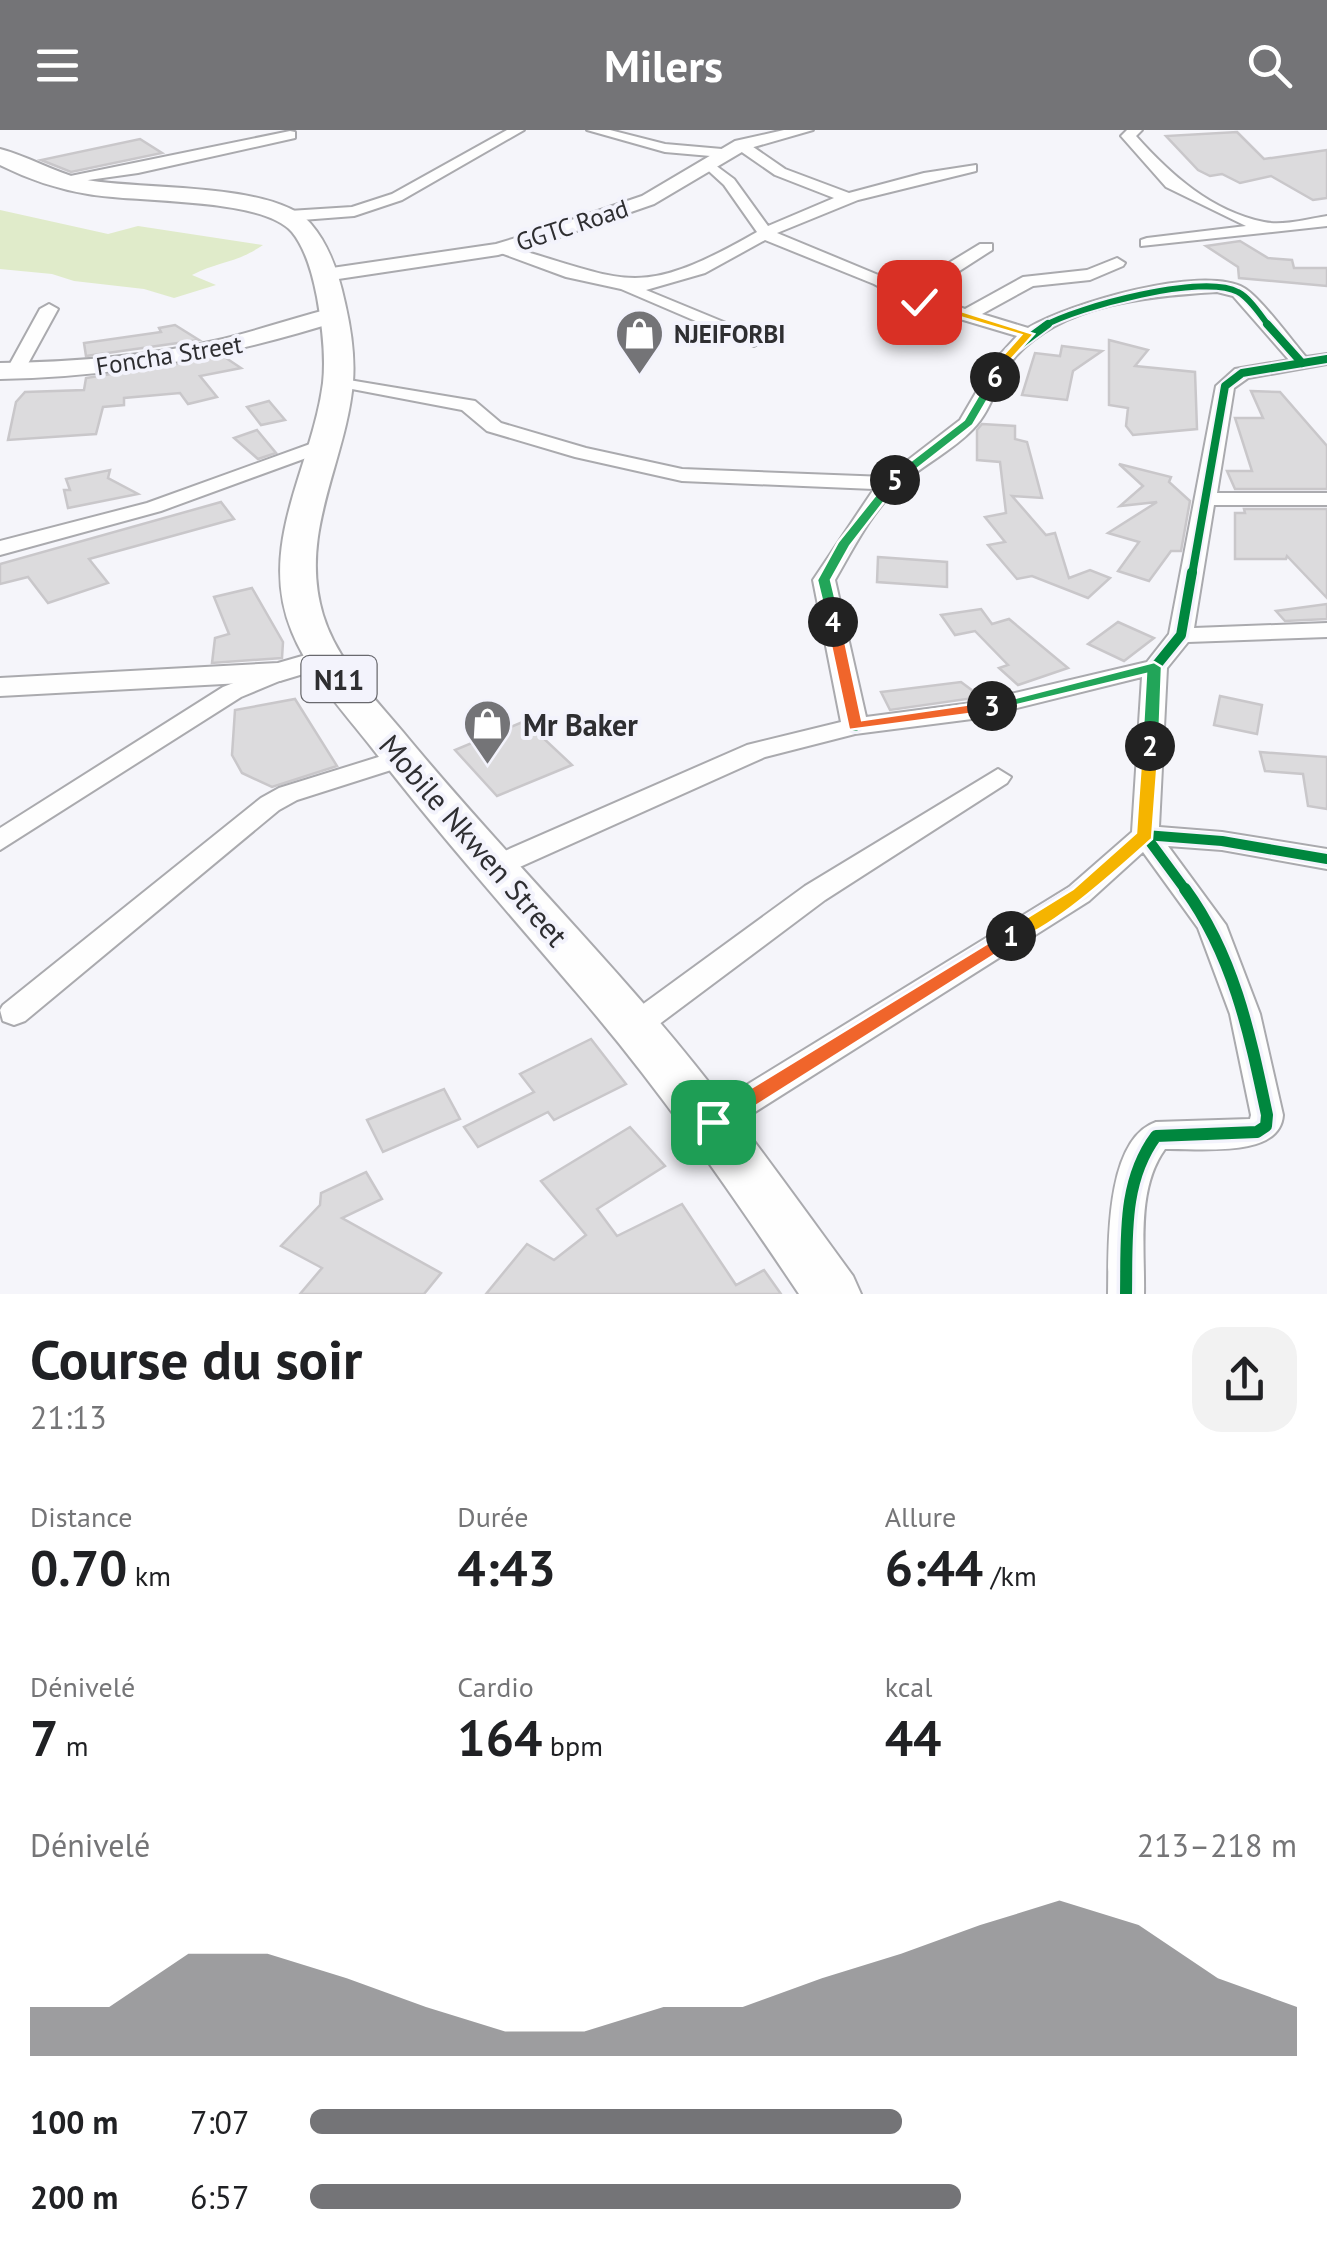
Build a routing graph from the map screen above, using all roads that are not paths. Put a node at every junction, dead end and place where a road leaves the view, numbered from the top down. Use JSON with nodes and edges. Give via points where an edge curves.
{"nodes":[{"id":1,"x":516,"y":130,"type":"edge"},
{"id":2,"x":594,"y":130,"type":"edge"},
{"id":3,"x":805,"y":130,"type":"edge"},
{"id":4,"x":1134,"y":130,"type":"edge"},
{"id":5,"x":290,"y":135,"type":"dead end"},
{"id":6,"x":740,"y":145,"type":"junction"},
{"id":7,"x":0,"y":156,"type":"edge"},
{"id":8,"x":714,"y":158,"type":"junction"},
{"id":9,"x":971,"y":168,"type":"dead end"},
{"id":10,"x":53,"y":180,"type":"junction"},
{"id":11,"x":851,"y":200,"type":"junction"},
{"id":12,"x":289,"y":216,"type":"junction"},
{"id":13,"x":1327,"y":222,"type":"edge"},
{"id":14,"x":1268,"y":229,"type":"junction"},
{"id":15,"x":767,"y":235,"type":"junction"},
{"id":16,"x":1147,"y":243,"type":"dead end"},
{"id":17,"x":986,"y":246,"type":"dead end"},
{"id":18,"x":498,"y":249,"type":"junction"},
{"id":19,"x":1117,"y":263,"type":"dead end"},
{"id":20,"x":325,"y":275,"type":"junction"},
{"id":21,"x":615,"y":283,"type":"junction"},
{"id":22,"x":898,"y":290,"type":"junction"},
{"id":23,"x":48,"y":309,"type":"dead end"},
{"id":24,"x":333,"y":315,"type":"junction"},
{"id":25,"x":966,"y":316,"type":"junction"},
{"id":26,"x":1028,"y":334,"type":"junction"},
{"id":27,"x":754,"y":341,"type":"dead end"},
{"id":28,"x":1327,"y":359,"type":"edge"},
{"id":29,"x":1302,"y":363,"type":"junction"},
{"id":30,"x":8,"y":371,"type":"edge"},
{"id":31,"x":338,"y":381,"type":"junction"},
{"id":32,"x":324,"y":445,"type":"junction"},
{"id":33,"x":890,"y":483,"type":"junction"},
{"id":34,"x":1208,"y":499,"type":"junction"},
{"id":35,"x":1327,"y":499,"type":"edge"},
{"id":36,"x":0,"y":548,"type":"edge"},
{"id":37,"x":1327,"y":630,"type":"edge"},
{"id":38,"x":1181,"y":635,"type":"junction"},
{"id":39,"x":323,"y":659,"type":"junction"},
{"id":40,"x":1154,"y":667,"type":"junction"},
{"id":41,"x":280,"y":672,"type":"junction"},
{"id":42,"x":0,"y":687,"type":"edge"},
{"id":43,"x":855,"y":726,"type":"junction"},
{"id":44,"x":401,"y":758,"type":"junction"},
{"id":45,"x":998,"y":777,"type":"dead end"},
{"id":46,"x":1145,"y":835,"type":"junction"},
{"id":47,"x":0,"y":841,"type":"edge"},
{"id":48,"x":1327,"y":858,"type":"edge"},
{"id":49,"x":494,"y":867,"type":"junction"},
{"id":50,"x":14,"y":1012,"type":"dead end"},
{"id":51,"x":635,"y":1026,"type":"junction"},
{"id":52,"x":713,"y":1122,"type":"junction"},
{"id":53,"x":832,"y":1294,"type":"edge"},
{"id":54,"x":1126,"y":1294,"type":"edge"}],
"edges":[{"from":1,"to":12,"type":"street","via":[[398,197],[354,211]]},
{"from":2,"to":8,"type":"street"},
{"from":3,"to":6,"type":"street","name":"GGTC Road"},
{"from":4,"to":14,"type":"street","via":[[1128,136],[1171,184]]},
{"from":5,"to":10,"type":"street"},
{"from":6,"to":8,"type":"street","name":"GGTC Road"},
{"from":6,"to":11,"type":"street","via":[[780,172]]},
{"from":7,"to":10,"type":"highway"},
{"from":8,"to":15,"type":"street"},
{"from":8,"to":18,"type":"street","name":"GGTC Road","via":[[648,200]]},
{"from":9,"to":11,"type":"street"},
{"from":10,"to":12,"type":"highway","via":[[244,202]]},
{"from":11,"to":15,"type":"street"},
{"from":12,"to":20,"type":"highway","name":"Mobile Nkwen Street","number":"N11","via":[[309,237]]},
{"from":13,"to":14,"type":"street"},
{"from":14,"to":16,"type":"street"},
{"from":15,"to":21,"type":"street","via":[[663,282]]},
{"from":15,"to":22,"type":"street"},
{"from":17,"to":22,"type":"street","via":[[930,282]]},
{"from":18,"to":20,"type":"street","name":"GGTC Road"},
{"from":18,"to":21,"type":"street"},
{"from":19,"to":25,"type":"street","via":[[1015,286]]},
{"from":20,"to":24,"type":"highway","name":"Mobile Nkwen Street","number":"N11"},
{"from":21,"to":27,"type":"street"},
{"from":22,"to":25,"type":"street"},
{"from":23,"to":30,"type":"street"},
{"from":24,"to":30,"type":"main road","name":"Foncha Street","via":[[257,341],[176,356],[88,369]]},
{"from":24,"to":31,"type":"highway","name":"Mobile Nkwen Street","number":"N11"},
{"from":25,"to":26,"type":"street"},
{"from":26,"to":29,"type":"street","via":[[1086,308],[1218,286],[1239,292]]},
{"from":26,"to":33,"type":"street","via":[[1002,363],[968,422]]},
{"from":28,"to":29,"type":"street"},
{"from":29,"to":34,"type":"street","via":[[1242,373],[1225,386]]},
{"from":31,"to":32,"type":"highway","name":"Mobile Nkwen Street","number":"N11"},
{"from":31,"to":33,"type":"street","via":[[468,404],[494,427],[682,475]]},
{"from":32,"to":36,"type":"street","via":[[154,508]]},
{"from":32,"to":39,"type":"highway","name":"Mobile Nkwen Street","number":"N11","via":[[300,514],[297,577],[304,616]]},
{"from":33,"to":43,"type":"street","via":[[824,580]]},
{"from":34,"to":35,"type":"street"},
{"from":34,"to":38,"type":"street"},
{"from":37,"to":38,"type":"street"},
{"from":38,"to":40,"type":"street"},
{"from":39,"to":41,"type":"street"},
{"from":39,"to":44,"type":"highway","name":"Mobile Nkwen Street","number":"N11"},
{"from":40,"to":43,"type":"street","via":[[972,711]]},
{"from":40,"to":46,"type":"street"},
{"from":41,"to":42,"type":"street"},
{"from":41,"to":47,"type":"street","via":[[232,692]]},
{"from":43,"to":49,"type":"street","via":[[756,752]]},
{"from":44,"to":49,"type":"highway","name":"Mobile Nkwen Street","number":"N11"},
{"from":44,"to":50,"type":"street","via":[[270,804]]},
{"from":45,"to":51,"type":"street","via":[[814,893]]},
{"from":46,"to":48,"type":"street"},
{"from":46,"to":52,"type":"street","via":[[1079,894]]},
{"from":46,"to":54,"type":"street","via":[[1211,925],[1246,1014],[1268,1115],[1258,1132],[1156,1136],[1142,1151]]},
{"from":49,"to":51,"type":"highway","name":"Mobile Nkwen Street","number":"N11"},
{"from":51,"to":52,"type":"highway","name":"Mobile Nkwen Street","number":"N11"},
{"from":52,"to":53,"type":"highway","name":"Mobile Nkwen Street","number":"N11"}]}
